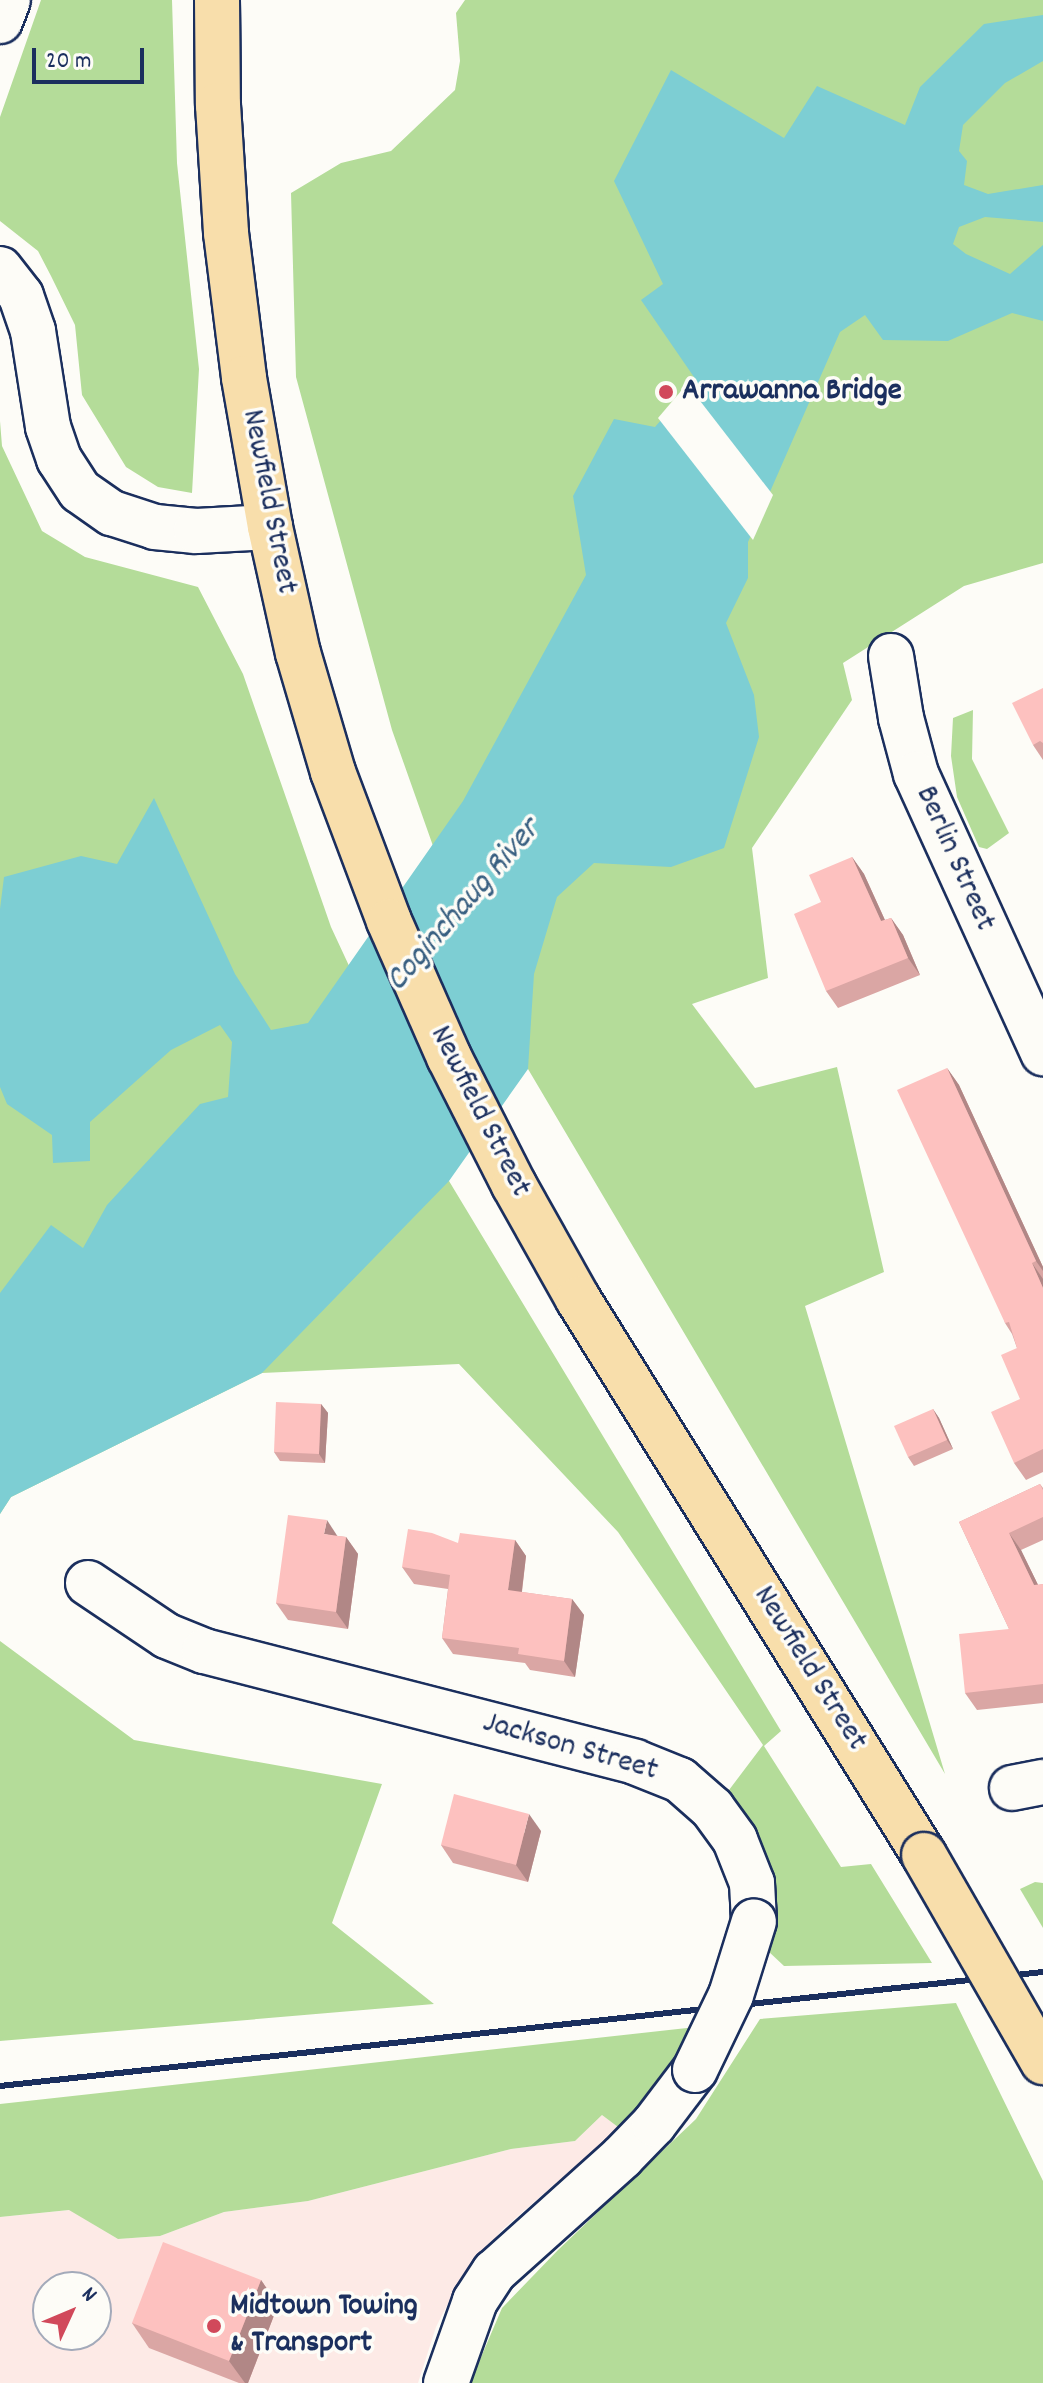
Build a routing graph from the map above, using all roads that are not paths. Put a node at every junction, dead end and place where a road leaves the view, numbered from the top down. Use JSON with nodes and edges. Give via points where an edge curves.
{"nodes":[{"id":1,"x":8,"y":0,"type":"edge"},
{"id":2,"x":217,"y":0,"type":"edge"},
{"id":3,"x":0,"y":21,"type":"edge"},
{"id":4,"x":0,"y":269,"type":"edge"},
{"id":5,"x":270,"y":527,"type":"junction"},
{"id":6,"x":891,"y":656,"type":"dead end"},
{"id":7,"x":1043,"y":1053,"type":"edge"},
{"id":8,"x":88,"y":1583,"type":"dead end"},
{"id":9,"x":1043,"y":2062,"type":"edge"},
{"id":10,"x":446,"y":2383,"type":"edge"}],
"edges":[{"from":1,"to":3,"type":"street"},
{"from":2,"to":5,"type":"main road","name":"Newfield Street","via":[[226,233]]},
{"from":4,"to":5,"type":"street","via":[[25,308],[48,427],[59,459],[80,491],[112,513],[155,527]]},
{"from":5,"to":9,"type":"main road","name":"Newfield Street","bridge":true,"via":[[298,653],[333,772],[389,921],[449,1057],[578,1299],[924,1855]]},
{"from":6,"to":7,"type":"street","name":"Berlin Street","via":[[916,774]]},
{"from":8,"to":10,"type":"street","name":"Jackson Street","bridge":true,"via":[[156,1630],[204,1651],[635,1762],[680,1780],[712,1808],[735,1840],[752,1883],[754,1921],[731,1995],[695,2070],[622,2157],[494,2272],[475,2301]]}]}
